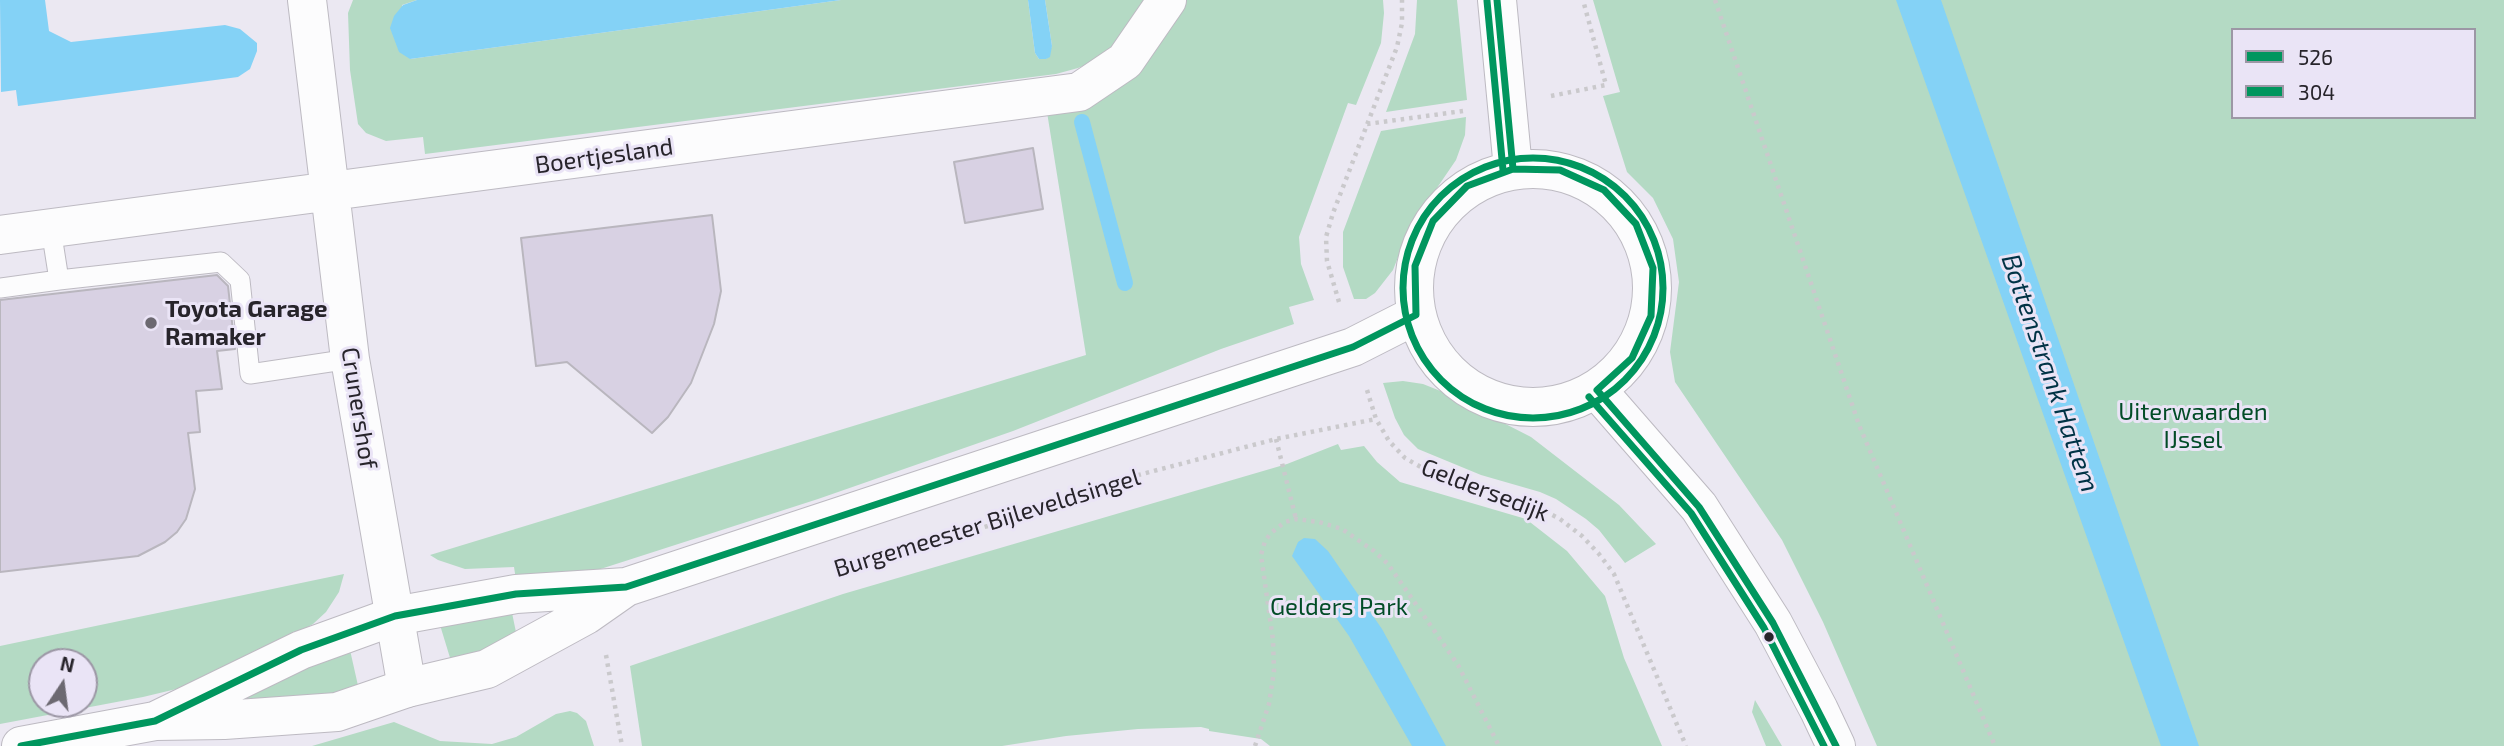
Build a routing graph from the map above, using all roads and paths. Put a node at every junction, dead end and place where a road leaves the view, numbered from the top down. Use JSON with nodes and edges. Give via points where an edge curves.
{"nodes":[{"id":1,"x":307,"y":0,"type":"edge"},
{"id":2,"x":1167,"y":0,"type":"edge"},
{"id":3,"x":1402,"y":0,"type":"edge"},
{"id":4,"x":1497,"y":0,"type":"edge"},
{"id":5,"x":1715,"y":0,"type":"edge"},
{"id":6,"x":1513,"y":169,"type":"junction"},
{"id":7,"x":331,"y":192,"type":"junction"},
{"id":8,"x":51,"y":229,"type":"junction"},
{"id":9,"x":0,"y":235,"type":"edge"},
{"id":10,"x":59,"y":280,"type":"junction"},
{"id":11,"x":0,"y":288,"type":"edge"},
{"id":12,"x":1416,"y":315,"type":"junction"},
{"id":13,"x":1353,"y":347,"type":"junction"},
{"id":14,"x":350,"y":359,"type":"junction"},
{"id":15,"x":1597,"y":390,"type":"junction"},
{"id":16,"x":1376,"y":419,"type":"joint"},
{"id":17,"x":1276,"y":439,"type":"junction"},
{"id":18,"x":1296,"y":519,"type":"junction"},
{"id":19,"x":875,"y":557,"type":"dead end"},
{"id":20,"x":626,"y":587,"type":"junction"},
{"id":21,"x":395,"y":616,"type":"junction"},
{"id":22,"x":407,"y":688,"type":"junction"},
{"id":23,"x":155,"y":721,"type":"junction"},
{"id":24,"x":21,"y":746,"type":"edge"},
{"id":25,"x":1255,"y":746,"type":"edge"},
{"id":26,"x":1499,"y":746,"type":"edge"},
{"id":27,"x":1686,"y":746,"type":"edge"},
{"id":28,"x":1836,"y":746,"type":"edge"},
{"id":29,"x":1995,"y":746,"type":"edge"}],
"edges":[{"from":1,"to":7,"type":"main road","name":"Crunershof"},
{"from":2,"to":7,"type":"main road","name":"Boertjesland","via":[[1125,61],[1079,92]]},
{"from":3,"to":13,"type":"path","via":[[1397,47],[1326,237],[1327,261]]},
{"from":4,"to":6,"type":"main road"},
{"from":5,"to":29,"type":"path","via":[[1859,425]]},
{"from":6,"to":12,"type":"main road","via":[[1467,186],[1433,221],[1415,266]]},
{"from":6,"to":15,"type":"main road","via":[[1560,170],[1604,190],[1636,224],[1653,268],[1651,316],[1632,358]]},
{"from":7,"to":8,"type":"main road","name":"Boertjesland"},
{"from":7,"to":14,"type":"main road","name":"Crunershof"},
{"from":8,"to":9,"type":"main road","name":"Boertjesland"},
{"from":8,"to":10,"type":"lane"},
{"from":10,"to":11,"type":"lane"},
{"from":10,"to":14,"type":"lane","via":[[221,262],[240,279],[250,374]]},
{"from":12,"to":13,"type":"main road","name":"Burgemeester Bijleveldsingel"},
{"from":12,"to":15,"type":"main road","via":[[1441,366],[1487,398],[1543,408]]},
{"from":13,"to":20,"type":"main road","name":"Burgemeester Bijleveldsingel"},
{"from":14,"to":21,"type":"main road","name":"Crunershof"},
{"from":15,"to":28,"type":"main road","via":[[1699,507],[1773,623]]},
{"from":16,"to":17,"type":"path","name":"Burgemeester Bijleveldsingel"},
{"from":16,"to":27,"type":"path","name":"Geldersedijk","via":[[1405,458],[1426,470],[1533,505],[1582,536],[1614,574]]},
{"from":17,"to":18,"type":"path"},
{"from":17,"to":19,"type":"path","name":"Burgemeester Bijleveldsingel","via":[[1123,479],[999,523]]},
{"from":18,"to":25,"type":"path","via":[[1275,529],[1265,541],[1262,555],[1274,671]]},
{"from":18,"to":26,"type":"path","via":[[1342,530],[1388,564],[1458,665]]},
{"from":20,"to":21,"type":"main road","name":"Burgemeester Bijleveldsingel","via":[[516,594]]},
{"from":20,"to":22,"type":"main road","name":"Burgemeester Bijleveldsingel","via":[[586,615],[487,669]]},
{"from":21,"to":22,"type":"main road","name":"Crunershof"},
{"from":21,"to":23,"type":"main road","name":"Burgemeester Bijleveldsingel","via":[[301,650]]},
{"from":22,"to":23,"type":"main road","name":"Burgemeester Bijleveldsingel","via":[[337,712]]},
{"from":23,"to":24,"type":"main road","name":"Burgemeester Bijleveldsingel"}]}
